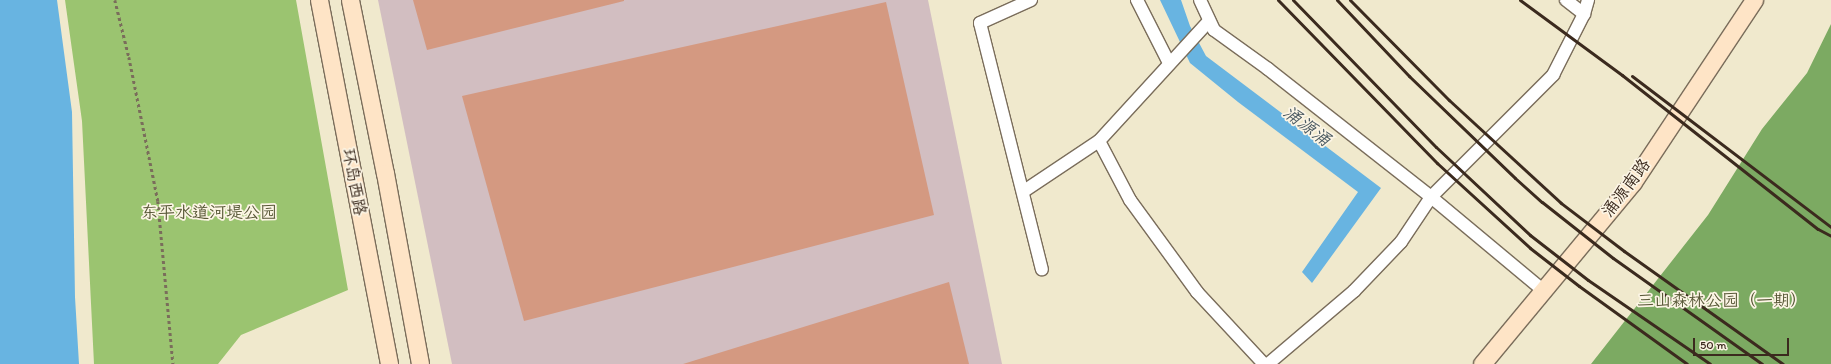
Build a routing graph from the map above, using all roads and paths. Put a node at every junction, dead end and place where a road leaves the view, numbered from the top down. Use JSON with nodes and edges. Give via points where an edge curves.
{"nodes":[{"id":1,"x":115,"y":0,"type":"edge"},
{"id":2,"x":319,"y":0,"type":"edge"},
{"id":3,"x":350,"y":0,"type":"edge"},
{"id":4,"x":1031,"y":0,"type":"edge"},
{"id":5,"x":1137,"y":0,"type":"edge"},
{"id":6,"x":1200,"y":0,"type":"edge"},
{"id":7,"x":1566,"y":0,"type":"edge"},
{"id":8,"x":1588,"y":0,"type":"edge"},
{"id":9,"x":1754,"y":0,"type":"edge"},
{"id":10,"x":1766,"y":0,"type":"edge"},
{"id":11,"x":1584,"y":14,"type":"junction"},
{"id":12,"x":1210,"y":21,"type":"junction"},
{"id":13,"x":1170,"y":63,"type":"junction"},
{"id":14,"x":1099,"y":141,"type":"junction"},
{"id":15,"x":1024,"y":191,"type":"junction"},
{"id":16,"x":1431,"y":198,"type":"junction"},
{"id":17,"x":1042,"y":269,"type":"dead end"},
{"id":18,"x":1544,"y":292,"type":"junction"},
{"id":19,"x":173,"y":364,"type":"edge"},
{"id":20,"x":389,"y":364,"type":"edge"},
{"id":21,"x":420,"y":364,"type":"edge"},
{"id":22,"x":1264,"y":364,"type":"edge"},
{"id":23,"x":1268,"y":364,"type":"edge"},
{"id":24,"x":1482,"y":364,"type":"edge"},
{"id":25,"x":1496,"y":364,"type":"edge"}],
"edges":[{"from":1,"to":19,"type":"path","via":[[158,201]]},
{"from":2,"to":20,"type":"main road","name":"环岛西路"},
{"from":3,"to":21,"type":"main road","name":"环岛西路"},
{"from":4,"to":15,"type":"street","via":[[980,23]]},
{"from":5,"to":13,"type":"street"},
{"from":6,"to":12,"type":"street"},
{"from":7,"to":11,"type":"street"},
{"from":8,"to":11,"type":"street"},
{"from":9,"to":18,"type":"main road","name":"涌源南路","via":[[1633,182]]},
{"from":10,"to":25,"type":"main road","name":"涌源南路","via":[[1654,166]]},
{"from":11,"to":16,"type":"street","via":[[1553,75]]},
{"from":12,"to":13,"type":"street"},
{"from":12,"to":16,"type":"street","via":[[1214,30],[1268,69]]},
{"from":13,"to":14,"type":"street"},
{"from":14,"to":15,"type":"street"},
{"from":14,"to":22,"type":"street","via":[[1130,200],[1197,292]]},
{"from":15,"to":17,"type":"street"},
{"from":16,"to":18,"type":"street"},
{"from":16,"to":23,"type":"street","via":[[1401,242],[1354,292]]},
{"from":18,"to":24,"type":"main road","name":"涌源南路"}]}
